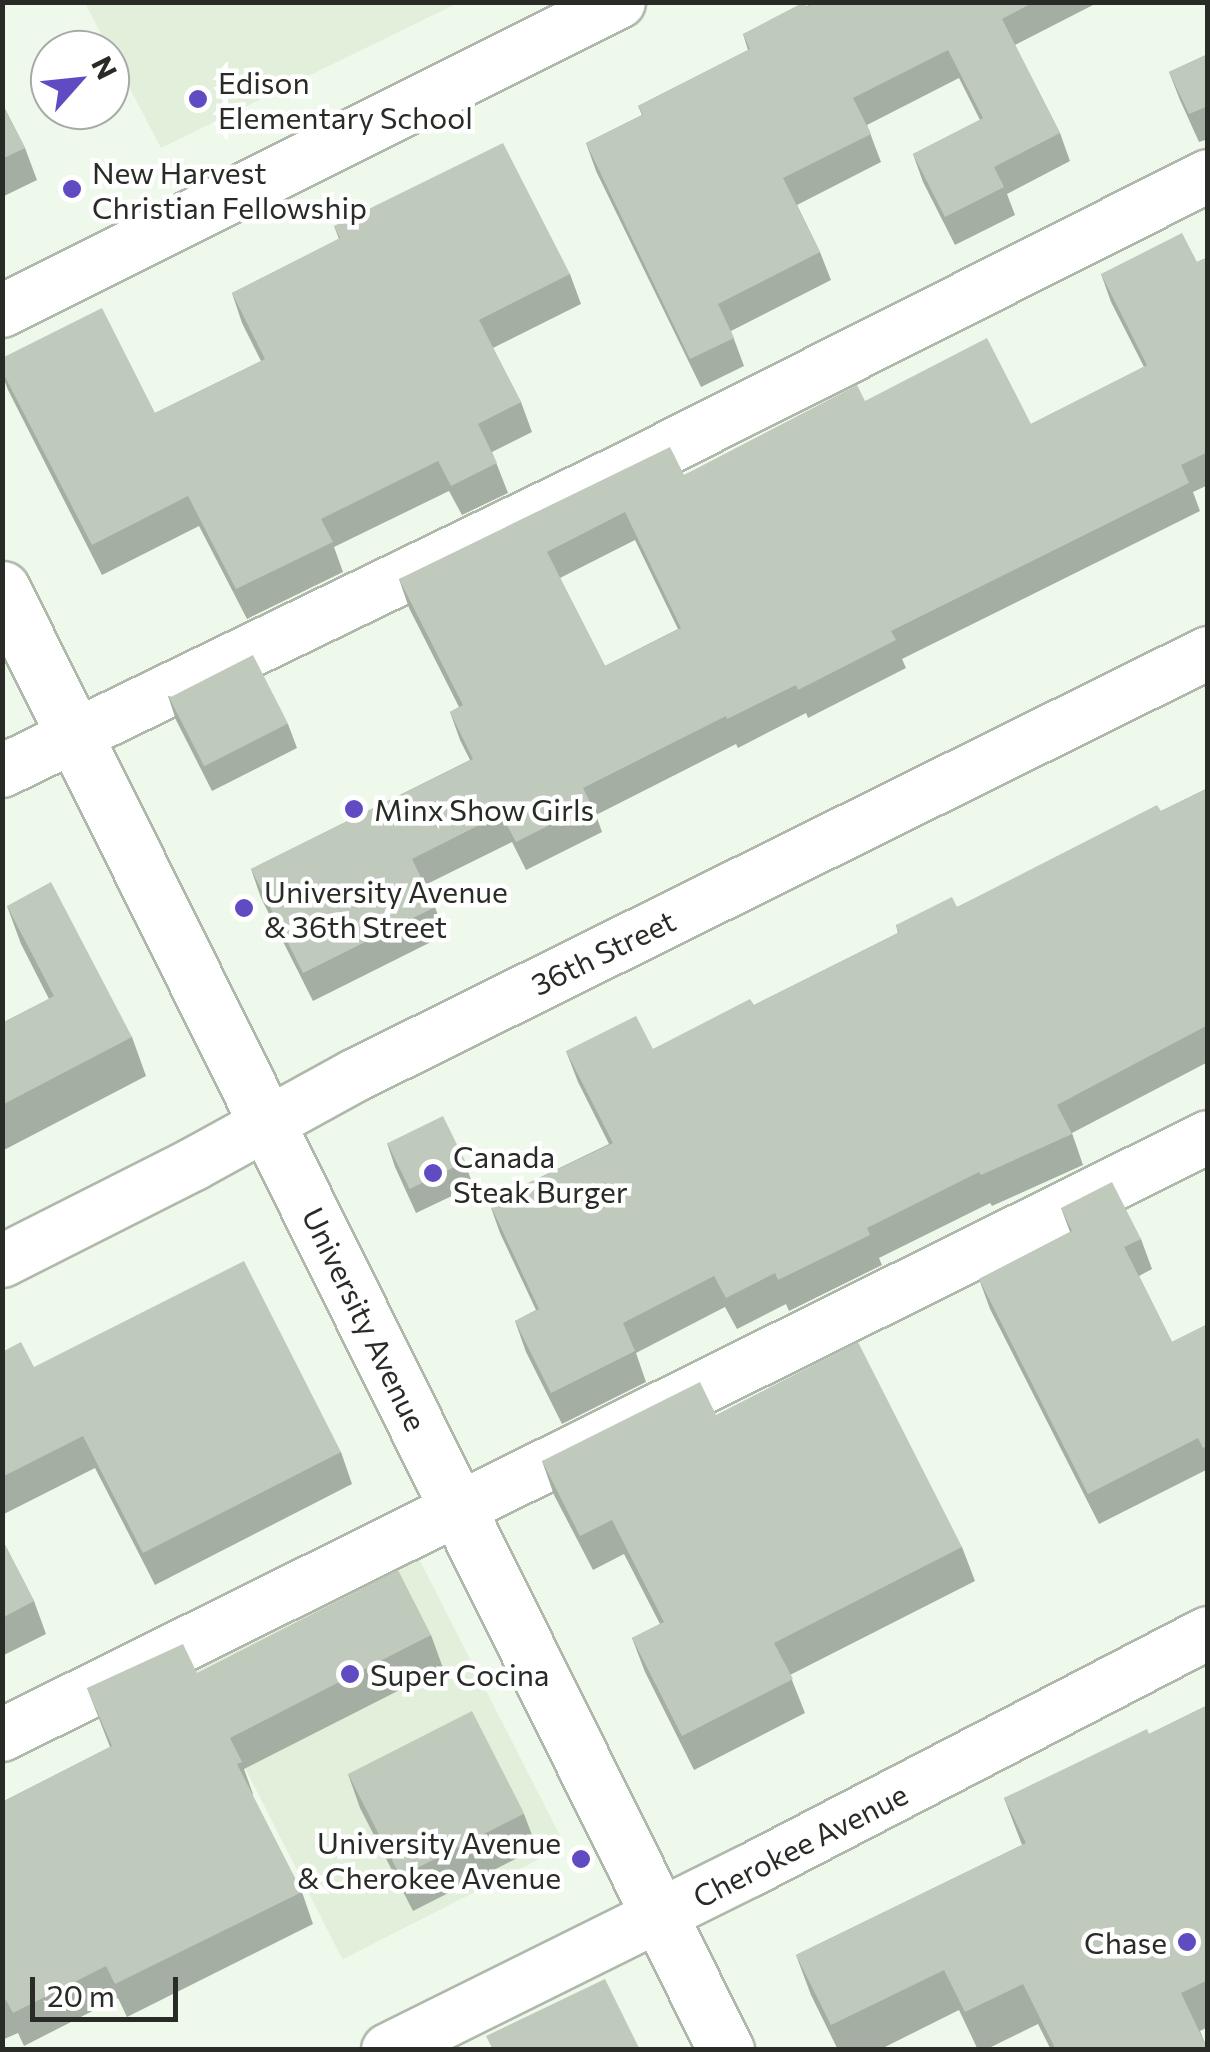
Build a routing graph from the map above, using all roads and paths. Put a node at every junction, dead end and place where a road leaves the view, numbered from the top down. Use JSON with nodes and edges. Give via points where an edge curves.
{"nodes":[{"id":1,"x":619,"y":2,"type":"edge"},
{"id":2,"x":1208,"y":176,"type":"edge"},
{"id":3,"x":2,"y":311,"type":"edge"},
{"id":4,"x":2,"y":590,"type":"edge"},
{"id":5,"x":1208,"y":652,"type":"edge"},
{"id":6,"x":74,"y":734,"type":"junction"},
{"id":7,"x":2,"y":772,"type":"edge"},
{"id":8,"x":269,"y":1123,"type":"junction"},
{"id":9,"x":1208,"y":1137,"type":"edge"},
{"id":10,"x":2,"y":1261,"type":"edge"},
{"id":11,"x":458,"y":1510,"type":"junction"},
{"id":12,"x":1208,"y":1633,"type":"edge"},
{"id":13,"x":2,"y":1735,"type":"edge"},
{"id":14,"x":661,"y":1916,"type":"junction"},
{"id":15,"x":388,"y":2050,"type":"edge"},
{"id":16,"x":726,"y":2050,"type":"edge"}],
"edges":[{"from":1,"to":3,"type":"street"},
{"from":2,"to":6,"type":"street","via":[[620,472]]},
{"from":4,"to":6,"type":"main road","name":"University Avenue"},
{"from":5,"to":8,"type":"street","name":"36th Street"},
{"from":6,"to":7,"type":"street"},
{"from":6,"to":8,"type":"main road","name":"University Avenue"},
{"from":8,"to":10,"type":"street","name":"36th Street"},
{"from":8,"to":11,"type":"main road","name":"University Avenue"},
{"from":9,"to":11,"type":"street"},
{"from":11,"to":13,"type":"street"},
{"from":11,"to":14,"type":"main road","name":"University Avenue"},
{"from":12,"to":14,"type":"street","name":"Cherokee Avenue"},
{"from":14,"to":15,"type":"street","name":"Cherokee Avenue"},
{"from":14,"to":16,"type":"main road","name":"University Avenue"}]}
